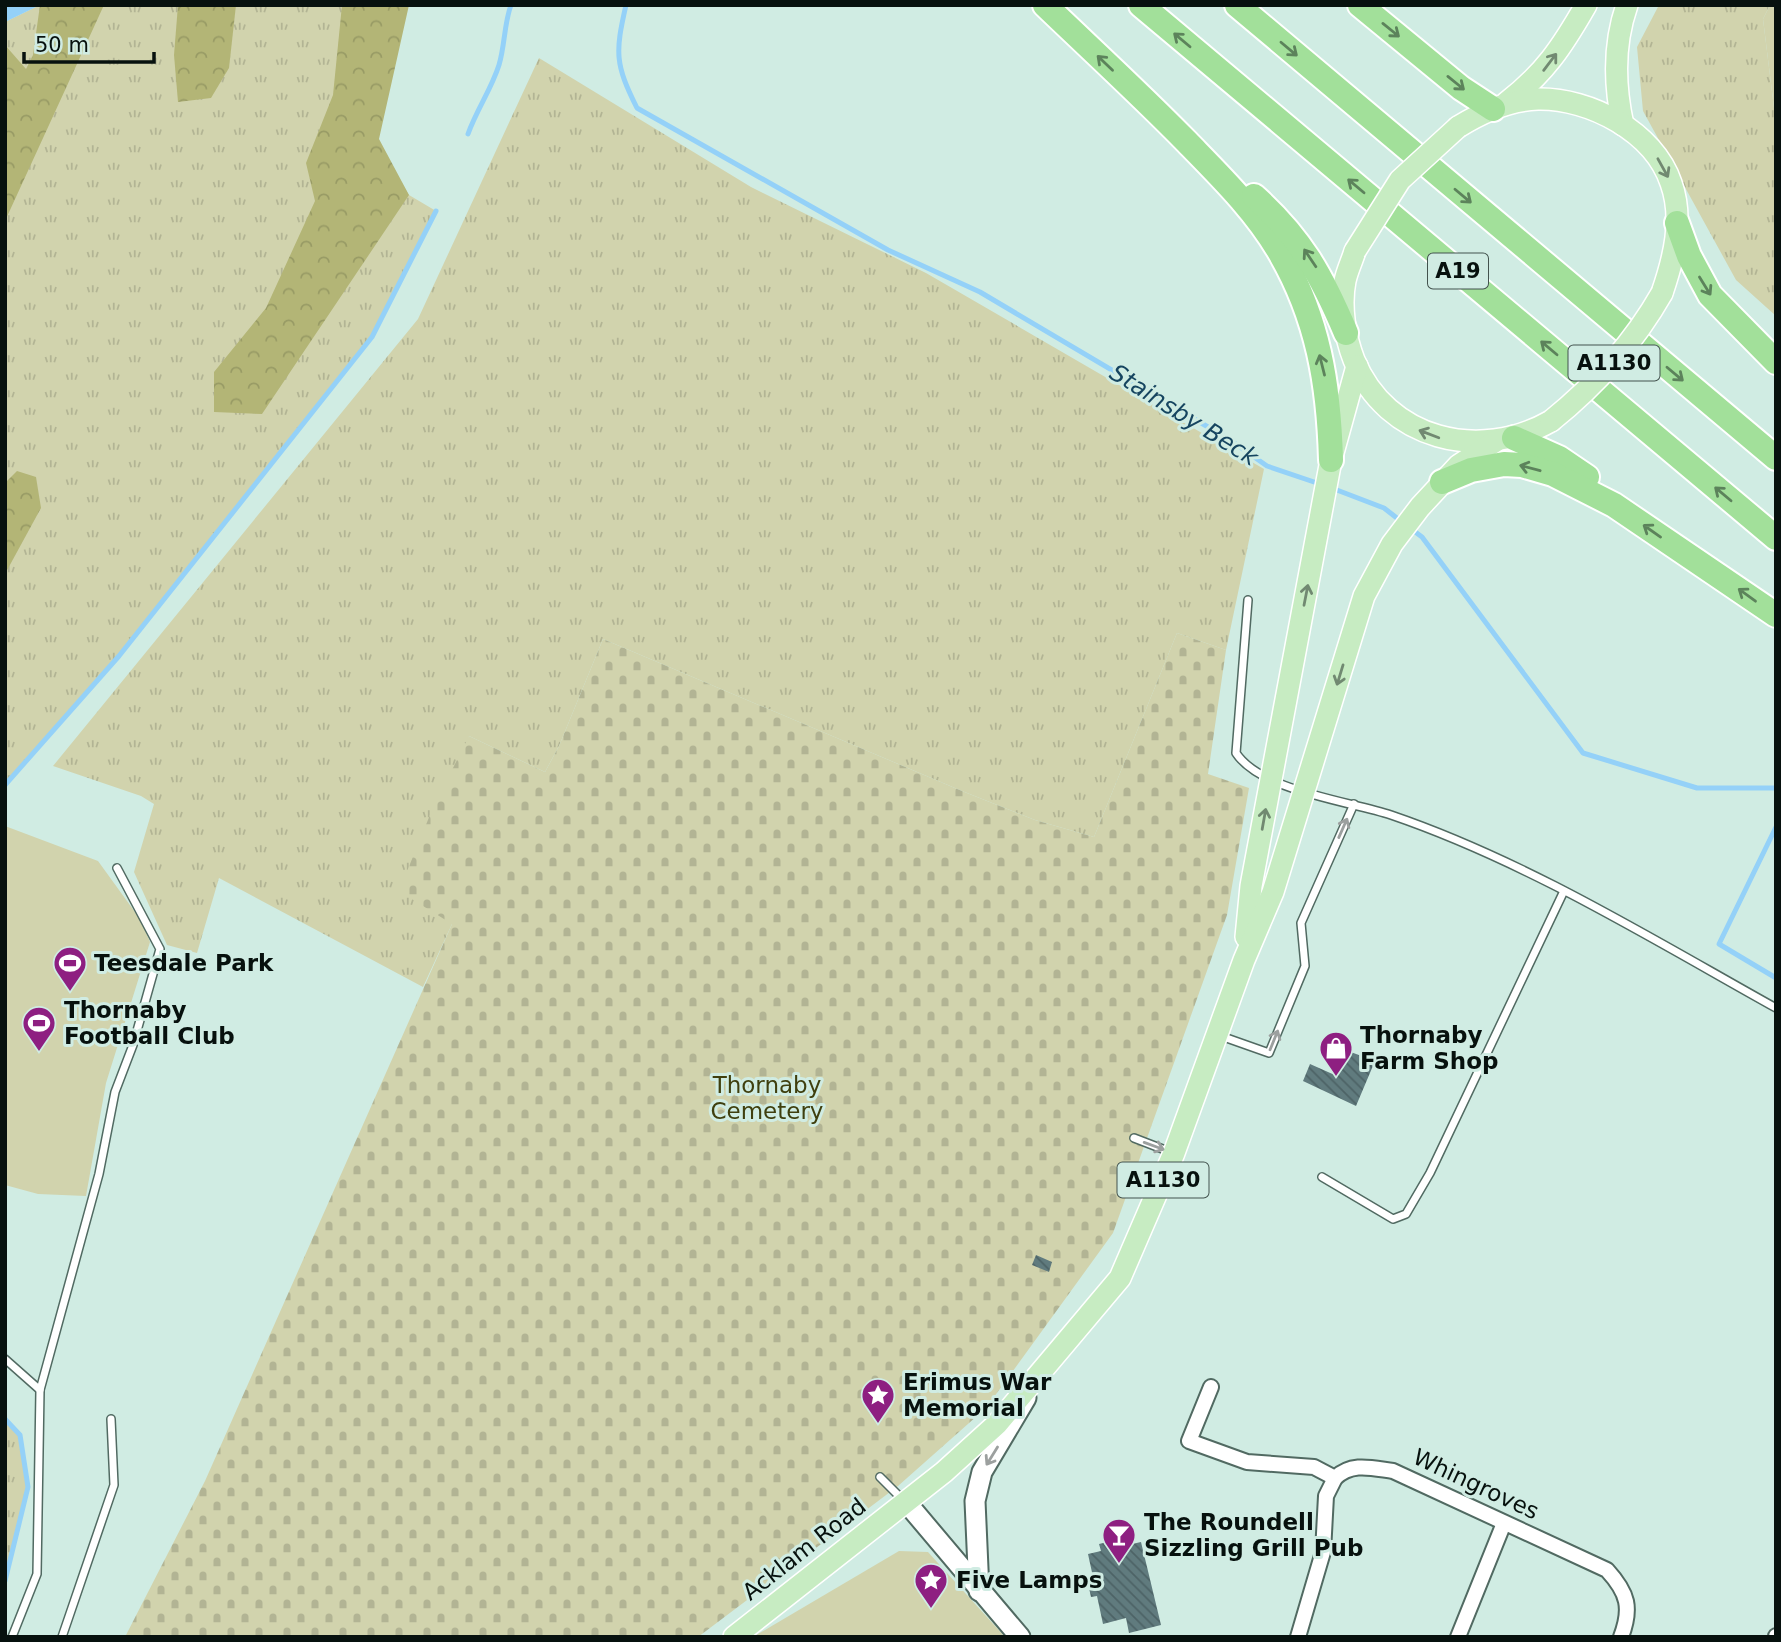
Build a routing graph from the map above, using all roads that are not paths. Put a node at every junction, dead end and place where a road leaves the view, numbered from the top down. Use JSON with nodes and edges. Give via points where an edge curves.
{"nodes":[{"id":1,"x":1045,"y":5,"type":"edge"},
{"id":2,"x":1141,"y":5,"type":"edge"},
{"id":3,"x":1237,"y":5,"type":"edge"},
{"id":4,"x":1360,"y":5,"type":"edge"},
{"id":5,"x":1586,"y":5,"type":"edge"},
{"id":6,"x":1627,"y":5,"type":"edge"},
{"id":7,"x":1497,"y":107,"type":"junction"},
{"id":8,"x":1623,"y":125,"type":"junction"},
{"id":9,"x":1206,"y":162,"type":"junction"},
{"id":10,"x":1677,"y":223,"type":"junction"},
{"id":11,"x":1346,"y":333,"type":"junction"},
{"id":12,"x":1776,"y":362,"type":"edge"},
{"id":13,"x":1357,"y":366,"type":"junction"},
{"id":14,"x":1505,"y":440,"type":"junction"},
{"id":15,"x":1776,"y":458,"type":"edge"},
{"id":16,"x":1330,"y":465,"type":"junction"},
{"id":17,"x":1442,"y":482,"type":"junction"},
{"id":18,"x":1614,"y":505,"type":"junction"},
{"id":19,"x":1776,"y":538,"type":"edge"},
{"id":20,"x":1248,"y":600,"type":"dead end"},
{"id":21,"x":1776,"y":615,"type":"edge"},
{"id":22,"x":1271,"y":779,"type":"junction"},
{"id":23,"x":1305,"y":791,"type":"junction"},
{"id":24,"x":1354,"y":804,"type":"junction"},
{"id":25,"x":117,"y":868,"type":"dead end"},
{"id":26,"x":1563,"y":893,"type":"junction"},
{"id":27,"x":1244,"y":960,"type":"junction"},
{"id":28,"x":1776,"y":1008,"type":"edge"},
{"id":29,"x":1218,"y":1035,"type":"junction"},
{"id":30,"x":1134,"y":1138,"type":"dead end"},
{"id":31,"x":1174,"y":1153,"type":"junction"},
{"id":32,"x":1322,"y":1177,"type":"dead end"},
{"id":33,"x":5,"y":1359,"type":"edge"},
{"id":34,"x":1039,"y":1376,"type":"junction"},
{"id":35,"x":1211,"y":1387,"type":"dead end"},
{"id":36,"x":40,"y":1390,"type":"junction"},
{"id":37,"x":111,"y":1419,"type":"dead end"},
{"id":38,"x":880,"y":1477,"type":"dead end"},
{"id":39,"x":1335,"y":1478,"type":"junction"},
{"id":40,"x":906,"y":1502,"type":"junction"},
{"id":41,"x":1504,"y":1523,"type":"junction"},
{"id":42,"x":979,"y":1591,"type":"junction"},
{"id":43,"x":12,"y":1637,"type":"edge"},
{"id":44,"x":62,"y":1637,"type":"edge"},
{"id":45,"x":734,"y":1637,"type":"edge"},
{"id":46,"x":1020,"y":1637,"type":"edge"},
{"id":47,"x":1298,"y":1637,"type":"edge"},
{"id":48,"x":1458,"y":1637,"type":"edge"},
{"id":49,"x":1621,"y":1637,"type":"edge"}],
"edges":[{"from":9,"to":1,"type":"highway","one_way":true},
{"from":19,"to":2,"type":"highway","number":"A19","one_way":true},
{"from":3,"to":15,"type":"highway","number":"A19","one_way":true},
{"from":4,"to":7,"type":"highway","one_way":true,"via":[[1461,88]]},
{"from":7,"to":5,"type":"main road","one_way":true,"via":[[1534,81],[1549,64]]},
{"from":6,"to":8,"type":"main road","via":[[1616,52]]},
{"from":7,"to":8,"type":"main road","via":[[1539,99],[1558,101]]},
{"from":7,"to":11,"type":"main road","bridge":true,"via":[[1458,127],[1400,180],[1355,251],[1345,282]]},
{"from":8,"to":10,"type":"main road","one_way":true,"via":[[1656,156],[1671,182]]},
{"from":11,"to":9,"type":"highway","one_way":true,"via":[[1319,272],[1289,230],[1238,182]]},
{"from":16,"to":9,"type":"highway","one_way":true,"via":[[1330,408],[1305,308],[1280,253],[1259,221]]},
{"from":10,"to":12,"type":"highway","one_way":true,"via":[[1710,295]]},
{"from":10,"to":14,"type":"main road","number":"A1130","bridge":true,"via":[[1662,293],[1630,343],[1610,368],[1551,421]]},
{"from":11,"to":13,"type":"main road"},
{"from":14,"to":13,"type":"main road","one_way":true,"via":[[1464,443],[1407,425],[1371,392]]},
{"from":13,"to":16,"type":"main road","number":"A1130"},
{"from":14,"to":17,"type":"main road","number":"A1130","via":[[1459,465]]},
{"from":14,"to":18,"type":"highway","via":[[1559,458],[1589,479]]},
{"from":22,"to":16,"type":"main road","number":"A1130","one_way":true},
{"from":18,"to":17,"type":"highway","one_way":true,"via":[[1553,474],[1522,465],[1471,470]]},
{"from":17,"to":23,"type":"main road","number":"A1130","one_way":true,"via":[[1392,544],[1364,596]]},
{"from":21,"to":18,"type":"highway","one_way":true},
{"from":20,"to":22,"type":"lane","via":[[1236,753],[1244,766]]},
{"from":22,"to":23,"type":"lane"},
{"from":27,"to":22,"type":"main road","number":"A1130","one_way":true,"via":[[1251,886]]},
{"from":23,"to":24,"type":"lane"},
{"from":23,"to":27,"type":"main road","number":"A1130","via":[[1273,892]]},
{"from":24,"to":26,"type":"lane","via":[[1458,839]]},
{"from":29,"to":24,"type":"lane","one_way":true,"via":[[1269,1053],[1305,966],[1301,923]]},
{"from":25,"to":36,"type":"lane","via":[[160,949],[115,1092],[99,1174]]},
{"from":26,"to":28,"type":"lane"},
{"from":26,"to":32,"type":"lane","via":[[1430,1173],[1406,1214],[1393,1219]]},
{"from":27,"to":29,"type":"main road","number":"A1130"},
{"from":29,"to":31,"type":"main road","number":"A1130"},
{"from":30,"to":31,"type":"lane","one_way":true},
{"from":31,"to":34,"type":"main road","number":"A1130","via":[[1120,1278]]},
{"from":33,"to":36,"type":"lane"},
{"from":34,"to":40,"type":"main road","number":"A1130","via":[[997,1424]]},
{"from":34,"to":42,"type":"street","one_way":true,"via":[[982,1472],[975,1502]]},
{"from":35,"to":39,"type":"street","via":[[1189,1441],[1247,1462],[1314,1467]]},
{"from":36,"to":43,"type":"lane","via":[[37,1573]]},
{"from":37,"to":44,"type":"lane","via":[[114,1485]]},
{"from":38,"to":40,"type":"lane"},
{"from":39,"to":41,"type":"street","name":"Whingroves","via":[[1357,1466],[1393,1471]]},
{"from":39,"to":47,"type":"street","via":[[1326,1496],[1323,1552]]},
{"from":40,"to":42,"type":"street"},
{"from":40,"to":45,"type":"main road","name":"Acklam Road","number":"A1130"},
{"from":41,"to":48,"type":"street"},
{"from":41,"to":49,"type":"street","name":"Whingroves","via":[[1607,1570],[1620,1585],[1627,1604],[1629,1617]]},
{"from":42,"to":46,"type":"street"}]}
